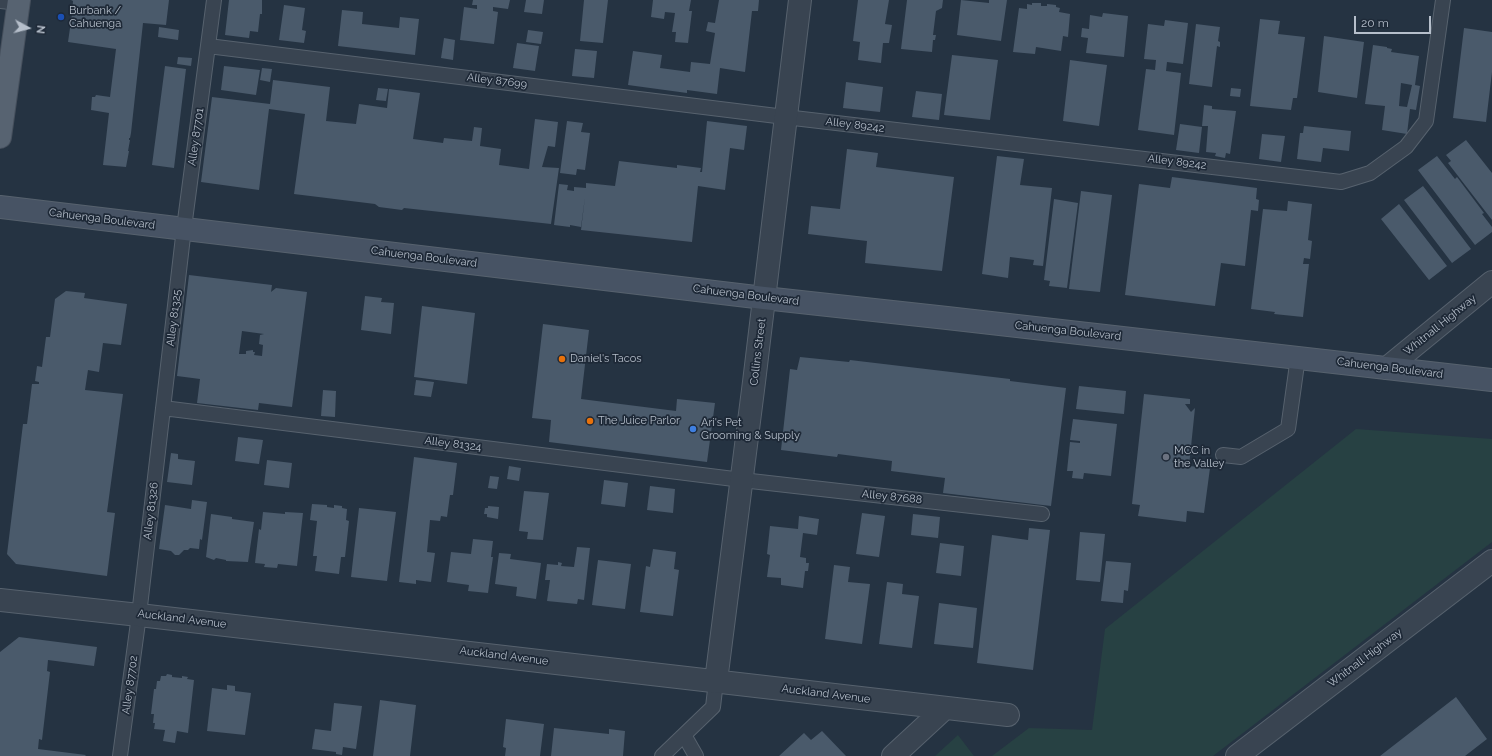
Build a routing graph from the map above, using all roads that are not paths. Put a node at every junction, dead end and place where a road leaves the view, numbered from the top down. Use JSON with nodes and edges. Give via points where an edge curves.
{"nodes":[{"id":1,"x":214,"y":0,"type":"edge"},
{"id":2,"x":800,"y":0,"type":"edge"},
{"id":3,"x":1443,"y":0,"type":"edge"},
{"id":4,"x":13,"y":2,"type":"edge"},
{"id":5,"x":7,"y":41,"type":"edge"},
{"id":6,"x":208,"y":46,"type":"junction"},
{"id":7,"x":785,"y":117,"type":"junction"},
{"id":8,"x":0,"y":137,"type":"edge"},
{"id":9,"x":0,"y":207,"type":"edge"},
{"id":10,"x":184,"y":228,"type":"junction"},
{"id":11,"x":1492,"y":282,"type":"edge"},
{"id":12,"x":764,"y":298,"type":"junction"},
{"id":13,"x":1298,"y":358,"type":"junction"},
{"id":14,"x":1387,"y":368,"type":"junction"},
{"id":15,"x":1492,"y":380,"type":"edge"},
{"id":16,"x":163,"y":408,"type":"junction"},
{"id":17,"x":1223,"y":455,"type":"dead end"},
{"id":18,"x":742,"y":480,"type":"junction"},
{"id":19,"x":1042,"y":514,"type":"dead end"},
{"id":20,"x":1492,"y":561,"type":"edge"},
{"id":21,"x":0,"y":600,"type":"edge"},
{"id":22,"x":140,"y":614,"type":"junction"},
{"id":23,"x":716,"y":681,"type":"junction"},
{"id":24,"x":945,"y":708,"type":"junction"},
{"id":25,"x":1008,"y":715,"type":"dead end"},
{"id":26,"x":684,"y":735,"type":"junction"},
{"id":27,"x":120,"y":756,"type":"edge"},
{"id":28,"x":662,"y":756,"type":"edge"},
{"id":29,"x":696,"y":756,"type":"edge"},
{"id":30,"x":893,"y":756,"type":"edge"},
{"id":31,"x":1237,"y":756,"type":"edge"}],
"edges":[{"from":1,"to":6,"type":"lane","name":"Alley 87701"},
{"from":2,"to":7,"type":"street","name":"Collins Street"},
{"from":3,"to":7,"type":"lane","name":"Alley 89242","via":[[1426,121],[1406,147],[1370,173],[1341,182]]},
{"from":4,"to":5,"type":"main road"},
{"from":5,"to":8,"type":"main road"},
{"from":6,"to":7,"type":"lane","name":"Alley 87699"},
{"from":6,"to":10,"type":"lane","name":"Alley 87701"},
{"from":7,"to":12,"type":"street","name":"Collins Street"},
{"from":9,"to":10,"type":"main road","name":"Cahuenga Boulevard"},
{"from":10,"to":12,"type":"main road","name":"Cahuenga Boulevard"},
{"from":10,"to":16,"type":"lane","name":"Alley 81325"},
{"from":11,"to":14,"type":"street","name":"Whitnall Highway"},
{"from":12,"to":13,"type":"main road","name":"Cahuenga Boulevard"},
{"from":12,"to":18,"type":"street","name":"Collins Street"},
{"from":13,"to":14,"type":"main road","name":"Cahuenga Boulevard"},
{"from":13,"to":17,"type":"lane","via":[[1288,429],[1241,457]]},
{"from":14,"to":15,"type":"main road","name":"Cahuenga Boulevard"},
{"from":16,"to":18,"type":"lane","name":"Alley 81324"},
{"from":16,"to":22,"type":"lane","name":"Alley 81326"},
{"from":18,"to":19,"type":"lane","name":"Alley 87688"},
{"from":18,"to":23,"type":"street","name":"Collins Street"},
{"from":20,"to":31,"type":"street","name":"Whitnall Highway"},
{"from":21,"to":22,"type":"street","name":"Auckland Avenue"},
{"from":22,"to":23,"type":"street","name":"Auckland Avenue"},
{"from":22,"to":27,"type":"lane","name":"Alley 87702"},
{"from":23,"to":24,"type":"street","name":"Auckland Avenue"},
{"from":23,"to":26,"type":"lane","via":[[713,707]]},
{"from":24,"to":25,"type":"street","name":"Auckland Avenue"},
{"from":24,"to":30,"type":"street"},
{"from":26,"to":28,"type":"lane"},
{"from":26,"to":29,"type":"lane"}]}
